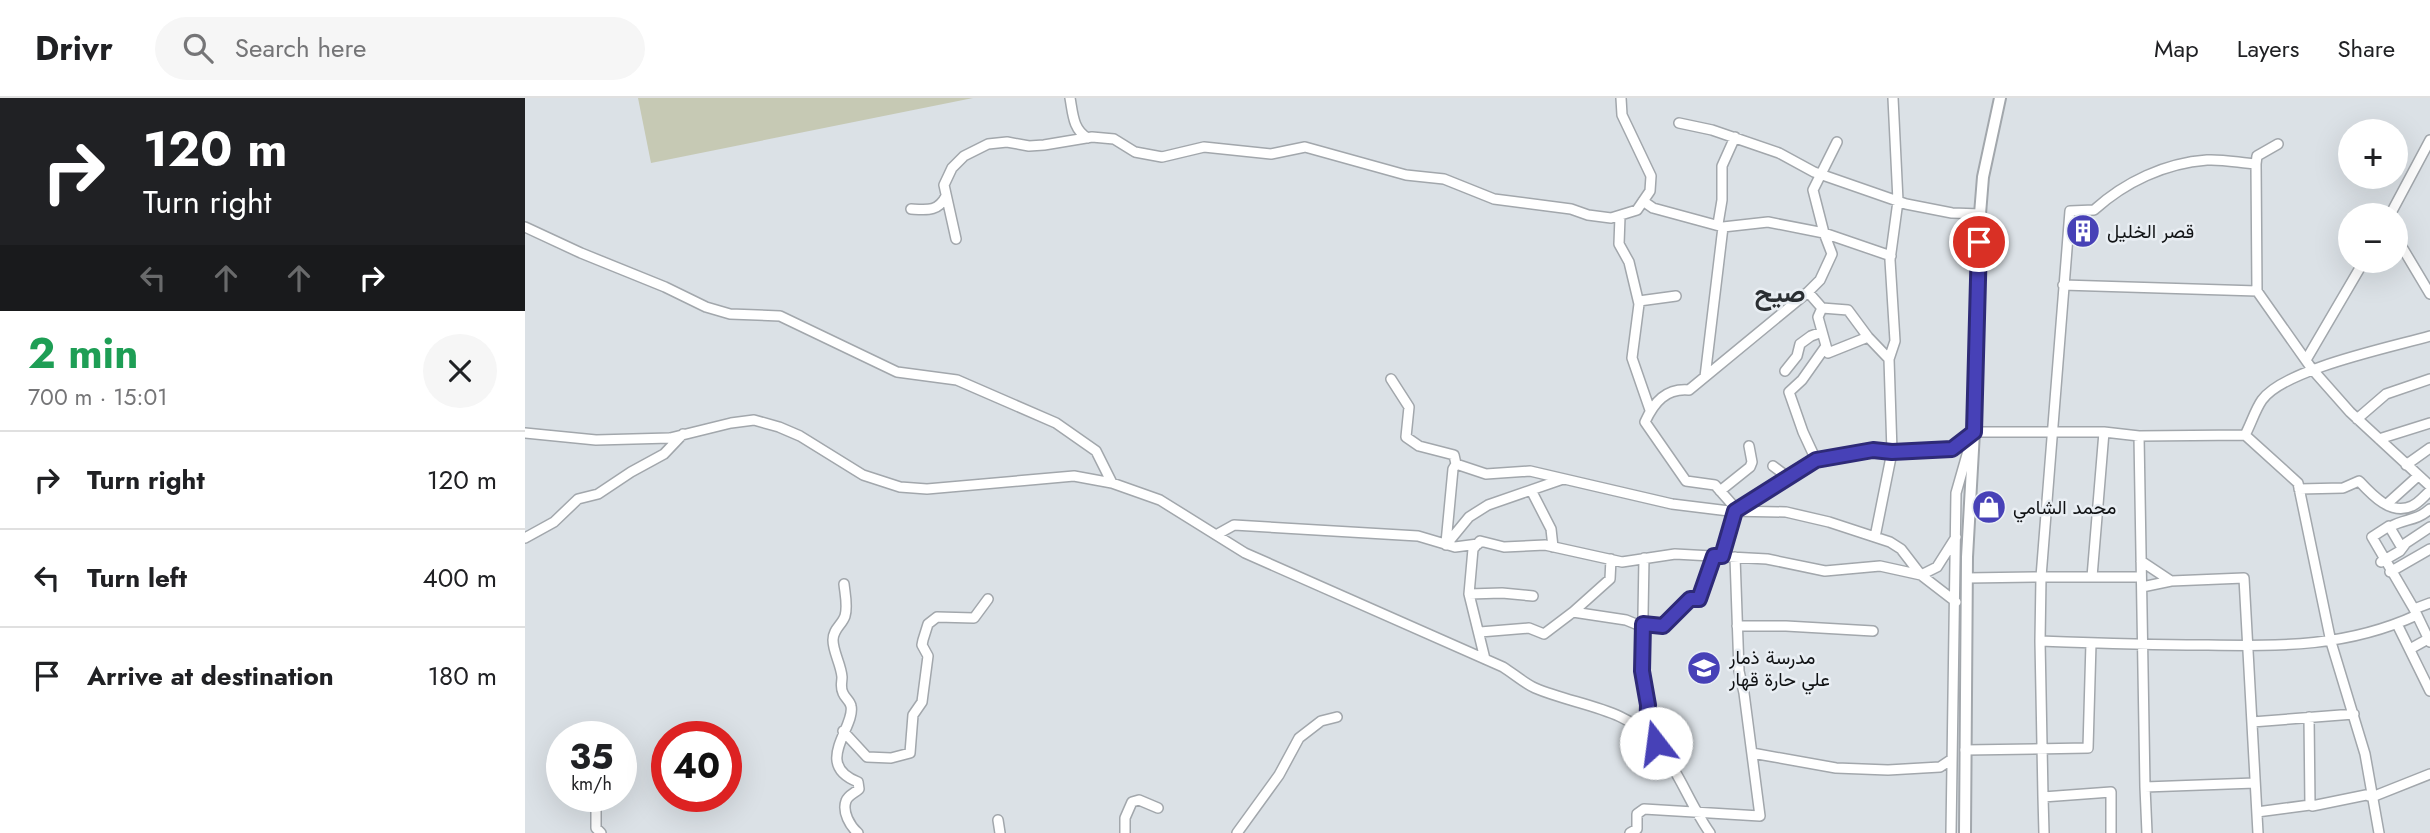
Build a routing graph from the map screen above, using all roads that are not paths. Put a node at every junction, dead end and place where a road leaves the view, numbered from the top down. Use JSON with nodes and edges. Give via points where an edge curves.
{"nodes":[{"id":1,"x":1070,"y":98,"type":"edge"},
{"id":2,"x":1621,"y":98,"type":"edge"},
{"id":3,"x":1893,"y":98,"type":"edge"},
{"id":4,"x":2000,"y":98,"type":"edge"},
{"id":5,"x":1679,"y":123,"type":"dead end"},
{"id":6,"x":1088,"y":138,"type":"junction"},
{"id":7,"x":1735,"y":138,"type":"junction"},
{"id":8,"x":2430,"y":140,"type":"edge"},
{"id":9,"x":1837,"y":142,"type":"dead end"},
{"id":10,"x":2278,"y":144,"type":"dead end"},
{"id":11,"x":2256,"y":164,"type":"junction"},
{"id":12,"x":1821,"y":175,"type":"junction"},
{"id":13,"x":946,"y":196,"type":"junction"},
{"id":14,"x":1643,"y":201,"type":"junction"},
{"id":15,"x":1898,"y":201,"type":"junction"},
{"id":16,"x":2396,"y":203,"type":"edge"},
{"id":17,"x":911,"y":209,"type":"dead end"},
{"id":18,"x":1980,"y":214,"type":"junction"},
{"id":19,"x":1621,"y":216,"type":"junction"},
{"id":20,"x":1721,"y":225,"type":"junction"},
{"id":21,"x":525,"y":227,"type":"edge"},
{"id":22,"x":1824,"y":233,"type":"junction"},
{"id":23,"x":956,"y":239,"type":"dead end"},
{"id":24,"x":1891,"y":256,"type":"junction"},
{"id":25,"x":2408,"y":257,"type":"edge"},
{"id":26,"x":2357,"y":273,"type":"edge"},
{"id":27,"x":2063,"y":285,"type":"junction"},
{"id":28,"x":2257,"y":291,"type":"junction"},
{"id":29,"x":1808,"y":292,"type":"junction"},
{"id":30,"x":2430,"y":294,"type":"edge"},
{"id":31,"x":1676,"y":296,"type":"dead end"},
{"id":32,"x":1639,"y":301,"type":"junction"},
{"id":33,"x":1822,"y":308,"type":"junction"},
{"id":34,"x":1822,"y":332,"type":"junction"},
{"id":35,"x":2430,"y":336,"type":"edge"},
{"id":36,"x":1868,"y":337,"type":"junction"},
{"id":37,"x":1826,"y":346,"type":"junction"},
{"id":38,"x":1889,"y":359,"type":"junction"},
{"id":39,"x":2306,"y":359,"type":"junction"},
{"id":40,"x":2312,"y":369,"type":"junction"},
{"id":41,"x":1785,"y":372,"type":"dead end"},
{"id":42,"x":1705,"y":377,"type":"junction"},
{"id":43,"x":1391,"y":379,"type":"dead end"},
{"id":44,"x":2430,"y":379,"type":"edge"},
{"id":45,"x":1650,"y":410,"type":"junction"},
{"id":46,"x":2357,"y":419,"type":"junction"},
{"id":47,"x":2430,"y":423,"type":"edge"},
{"id":48,"x":1974,"y":432,"type":"junction"},
{"id":49,"x":2052,"y":432,"type":"junction"},
{"id":50,"x":2104,"y":432,"type":"junction"},
{"id":51,"x":525,"y":433,"type":"edge"},
{"id":52,"x":683,"y":435,"type":"junction"},
{"id":53,"x":2245,"y":435,"type":"junction"},
{"id":54,"x":2140,"y":436,"type":"junction"},
{"id":55,"x":2379,"y":439,"type":"junction"},
{"id":56,"x":1749,"y":446,"type":"dead end"},
{"id":57,"x":2430,"y":449,"type":"edge"},
{"id":58,"x":1892,"y":452,"type":"junction"},
{"id":59,"x":1816,"y":460,"type":"junction"},
{"id":60,"x":1456,"y":464,"type":"junction"},
{"id":61,"x":2406,"y":465,"type":"junction"},
{"id":62,"x":1773,"y":466,"type":"dead end"},
{"id":63,"x":2418,"y":475,"type":"junction"},
{"id":64,"x":1565,"y":478,"type":"junction"},
{"id":65,"x":1789,"y":478,"type":"junction"},
{"id":66,"x":1112,"y":483,"type":"junction"},
{"id":67,"x":2430,"y":488,"type":"edge"},
{"id":68,"x":2299,"y":489,"type":"junction"},
{"id":69,"x":1531,"y":490,"type":"junction"},
{"id":70,"x":1720,"y":491,"type":"junction"},
{"id":71,"x":2386,"y":504,"type":"junction"},
{"id":72,"x":2410,"y":506,"type":"junction"},
{"id":73,"x":2430,"y":509,"type":"edge"},
{"id":74,"x":1737,"y":511,"type":"junction"},
{"id":75,"x":2417,"y":519,"type":"junction"},
{"id":76,"x":2390,"y":527,"type":"junction"},
{"id":77,"x":2430,"y":527,"type":"edge"},
{"id":78,"x":1216,"y":535,"type":"junction"},
{"id":79,"x":1875,"y":537,"type":"junction"},
{"id":80,"x":1956,"y":537,"type":"junction"},
{"id":81,"x":525,"y":538,"type":"edge"},
{"id":82,"x":1478,"y":544,"type":"junction"},
{"id":83,"x":1446,"y":545,"type":"junction"},
{"id":84,"x":1553,"y":547,"type":"junction"},
{"id":85,"x":2402,"y":548,"type":"junction"},
{"id":86,"x":2430,"y":549,"type":"edge"},
{"id":87,"x":1718,"y":556,"type":"junction"},
{"id":88,"x":1735,"y":557,"type":"junction"},
{"id":89,"x":1644,"y":558,"type":"junction"},
{"id":90,"x":1611,"y":559,"type":"junction"},
{"id":91,"x":2141,"y":561,"type":"junction"},
{"id":92,"x":2383,"y":561,"type":"junction"},
{"id":93,"x":2391,"y":572,"type":"junction"},
{"id":94,"x":1921,"y":575,"type":"junction"},
{"id":95,"x":2041,"y":577,"type":"junction"},
{"id":96,"x":2092,"y":577,"type":"junction"},
{"id":97,"x":1966,"y":578,"type":"junction"},
{"id":98,"x":2171,"y":581,"type":"junction"},
{"id":99,"x":2141,"y":582,"type":"junction"},
{"id":100,"x":843,"y":584,"type":"dead end"},
{"id":101,"x":1469,"y":594,"type":"junction"},
{"id":102,"x":1533,"y":596,"type":"dead end"},
{"id":103,"x":988,"y":599,"type":"dead end"},
{"id":104,"x":1956,"y":603,"type":"junction"},
{"id":105,"x":2430,"y":603,"type":"edge"},
{"id":106,"x":1572,"y":612,"type":"junction"},
{"id":107,"x":2415,"y":612,"type":"junction"},
{"id":108,"x":2397,"y":624,"type":"junction"},
{"id":109,"x":1643,"y":625,"type":"junction"},
{"id":110,"x":1737,"y":626,"type":"junction"},
{"id":111,"x":1873,"y":631,"type":"dead end"},
{"id":112,"x":1480,"y":632,"type":"junction"},
{"id":113,"x":2429,"y":640,"type":"edge"},
{"id":114,"x":2041,"y":641,"type":"junction"},
{"id":115,"x":2331,"y":642,"type":"junction"},
{"id":116,"x":2091,"y":643,"type":"junction"},
{"id":117,"x":2142,"y":645,"type":"junction"},
{"id":118,"x":2247,"y":646,"type":"junction"},
{"id":119,"x":2410,"y":649,"type":"junction"},
{"id":120,"x":1485,"y":659,"type":"junction"},
{"id":121,"x":2430,"y":691,"type":"edge"},
{"id":122,"x":2354,"y":714,"type":"junction"},
{"id":123,"x":1337,"y":717,"type":"dead end"},
{"id":124,"x":2309,"y":718,"type":"junction"},
{"id":125,"x":2252,"y":722,"type":"junction"},
{"id":126,"x":843,"y":731,"type":"junction"},
{"id":127,"x":1647,"y":735,"type":"junction"},
{"id":128,"x":2042,"y":749,"type":"junction"},
{"id":129,"x":1965,"y":750,"type":"junction"},
{"id":130,"x":1752,"y":753,"type":"junction"},
{"id":131,"x":1952,"y":759,"type":"junction"},
{"id":132,"x":2430,"y":774,"type":"edge"},
{"id":133,"x":2255,"y":783,"type":"junction"},
{"id":134,"x":2145,"y":787,"type":"junction"},
{"id":135,"x":2043,"y":797,"type":"junction"},
{"id":136,"x":2372,"y":797,"type":"junction"},
{"id":137,"x":2310,"y":805,"type":"junction"},
{"id":138,"x":1159,"y":808,"type":"dead end"},
{"id":139,"x":596,"y":812,"type":"edge"},
{"id":140,"x":1696,"y":813,"type":"junction"},
{"id":141,"x":2257,"y":813,"type":"junction"},
{"id":142,"x":998,"y":820,"type":"dead end"},
{"id":143,"x":601,"y":833,"type":"edge"},
{"id":144,"x":857,"y":833,"type":"edge"},
{"id":145,"x":1000,"y":833,"type":"edge"},
{"id":146,"x":1125,"y":833,"type":"edge"},
{"id":147,"x":1237,"y":833,"type":"edge"},
{"id":148,"x":1630,"y":833,"type":"edge"},
{"id":149,"x":1710,"y":833,"type":"edge"},
{"id":150,"x":1951,"y":833,"type":"edge"},
{"id":151,"x":1965,"y":833,"type":"edge"},
{"id":152,"x":2044,"y":833,"type":"edge"},
{"id":153,"x":2111,"y":833,"type":"edge"},
{"id":154,"x":2147,"y":833,"type":"edge"},
{"id":155,"x":2258,"y":833,"type":"edge"},
{"id":156,"x":2379,"y":833,"type":"edge"}],
"edges":[{"from":1,"to":6,"type":"street","via":[[1074,122]]},
{"from":2,"to":14,"type":"street","via":[[1622,115],[1651,176],[1650,191]]},
{"from":3,"to":15,"type":"street"},
{"from":4,"to":18,"type":"main road"},
{"from":5,"to":7,"type":"street"},
{"from":6,"to":13,"type":"street","via":[[1029,146],[988,144],[952,168],[944,185]]},
{"from":6,"to":19,"type":"street","via":[[1114,139],[1135,152],[1162,156],[1204,147],[1271,154],[1305,147],[1406,175],[1444,179],[1494,199]]},
{"from":7,"to":12,"type":"street","via":[[1779,153]]},
{"from":7,"to":20,"type":"street","via":[[1722,166]]},
{"from":8,"to":16,"type":"street"},
{"from":9,"to":12,"type":"street"},
{"from":10,"to":11,"type":"street","via":[[2257,156]]},
{"from":11,"to":27,"type":"street","via":[[2207,160],[2175,167],[2131,182],[2094,210],[2070,211]]},
{"from":11,"to":28,"type":"street"},
{"from":12,"to":15,"type":"street"},
{"from":12,"to":22,"type":"street","via":[[1813,190]]},
{"from":13,"to":17,"type":"street","via":[[935,210]]},
{"from":13,"to":23,"type":"street"},
{"from":14,"to":19,"type":"street","via":[[1637,210]]},
{"from":14,"to":20,"type":"street","via":[[1653,208]]},
{"from":15,"to":18,"type":"street"},
{"from":15,"to":24,"type":"street"},
{"from":18,"to":48,"type":"main road"},
{"from":19,"to":32,"type":"street","via":[[1619,244]]},
{"from":20,"to":22,"type":"street","via":[[1768,222]]},
{"from":20,"to":42,"type":"street"},
{"from":21,"to":66,"type":"street","via":[[706,307],[730,314],[780,316],[897,372],[957,380],[1056,423],[1095,451]]},
{"from":22,"to":24,"type":"street"},
{"from":22,"to":29,"type":"street","via":[[1832,254],[1820,280]]},
{"from":24,"to":38,"type":"street","via":[[1895,341]]},
{"from":25,"to":30,"type":"street"},
{"from":26,"to":39,"type":"street"},
{"from":27,"to":28,"type":"street"},
{"from":27,"to":49,"type":"street"},
{"from":28,"to":39,"type":"street"},
{"from":29,"to":33,"type":"street"},
{"from":29,"to":42,"type":"street"},
{"from":31,"to":32,"type":"street"},
{"from":32,"to":45,"type":"street","via":[[1632,358]]},
{"from":33,"to":34,"type":"street","via":[[1818,317]]},
{"from":33,"to":36,"type":"street","via":[[1848,310]]},
{"from":34,"to":37,"type":"street"},
{"from":34,"to":41,"type":"street","via":[[1800,344]]},
{"from":35,"to":40,"type":"street"},
{"from":36,"to":37,"type":"street","via":[[1828,353]]},
{"from":36,"to":38,"type":"street"},
{"from":37,"to":59,"type":"street","via":[[1789,391]]},
{"from":38,"to":58,"type":"street"},
{"from":39,"to":40,"type":"street"},
{"from":40,"to":46,"type":"street"},
{"from":40,"to":53,"type":"street","via":[[2263,399]]},
{"from":42,"to":45,"type":"street","via":[[1689,390],[1661,396]]},
{"from":43,"to":60,"type":"street","via":[[1409,407],[1406,437],[1419,446],[1454,455]]},
{"from":44,"to":46,"type":"street","via":[[2386,394]]},
{"from":45,"to":70,"type":"street","via":[[1645,422],[1686,481],[1716,485]]},
{"from":46,"to":55,"type":"street"},
{"from":47,"to":55,"type":"street"},
{"from":48,"to":49,"type":"street"},
{"from":48,"to":58,"type":"street","via":[[1952,449]]},
{"from":48,"to":80,"type":"street","via":[[1956,493]]},
{"from":48,"to":97,"type":"main road"},
{"from":49,"to":50,"type":"street"},
{"from":49,"to":95,"type":"street"},
{"from":50,"to":54,"type":"street"},
{"from":50,"to":96,"type":"street"},
{"from":51,"to":52,"type":"street","via":[[597,440]]},
{"from":52,"to":66,"type":"street","via":[[754,420],[800,436],[863,475],[900,487],[927,489],[1074,476]]},
{"from":52,"to":81,"type":"street","via":[[664,454],[598,494],[578,499],[554,522]]},
{"from":53,"to":54,"type":"street"},
{"from":53,"to":68,"type":"street","via":[[2298,483]]},
{"from":54,"to":91,"type":"street"},
{"from":55,"to":61,"type":"street"},
{"from":56,"to":70,"type":"street","via":[[1750,467]]},
{"from":57,"to":61,"type":"street"},
{"from":58,"to":59,"type":"street","via":[[1873,450]]},
{"from":58,"to":79,"type":"street"},
{"from":59,"to":65,"type":"street"},
{"from":60,"to":64,"type":"street","via":[[1486,474],[1530,471]]},
{"from":60,"to":83,"type":"street"},
{"from":61,"to":63,"type":"street"},
{"from":62,"to":65,"type":"street"},
{"from":63,"to":67,"type":"street"},
{"from":63,"to":71,"type":"street"},
{"from":64,"to":69,"type":"street"},
{"from":64,"to":74,"type":"street","via":[[1672,504]]},
{"from":65,"to":74,"type":"street"},
{"from":66,"to":78,"type":"street","via":[[1160,500]]},
{"from":67,"to":72,"type":"street"},
{"from":68,"to":71,"type":"street","via":[[2343,488],[2359,481],[2377,501]]},
{"from":68,"to":115,"type":"street"},
{"from":69,"to":83,"type":"street","via":[[1469,517]]},
{"from":69,"to":84,"type":"street","via":[[1551,529]]},
{"from":70,"to":74,"type":"street"},
{"from":71,"to":72,"type":"street","via":[[2397,509]]},
{"from":72,"to":75,"type":"street"},
{"from":73,"to":75,"type":"street"},
{"from":74,"to":79,"type":"street","via":[[1786,512]]},
{"from":74,"to":87,"type":"street"},
{"from":75,"to":76,"type":"street"},
{"from":76,"to":85,"type":"street"},
{"from":76,"to":92,"type":"street","via":[[2372,537]]},
{"from":77,"to":85,"type":"street"},
{"from":78,"to":83,"type":"street","via":[[1234,525],[1418,537]]},
{"from":78,"to":120,"type":"street","via":[[1245,553]]},
{"from":79,"to":94,"type":"street","via":[[1901,549]]},
{"from":80,"to":94,"type":"street","via":[[1937,567]]},
{"from":80,"to":104,"type":"street"},
{"from":82,"to":83,"type":"street"},
{"from":82,"to":84,"type":"street"},
{"from":82,"to":101,"type":"street","via":[[1473,549]]},
{"from":84,"to":90,"type":"street"},
{"from":85,"to":92,"type":"street"},
{"from":86,"to":93,"type":"street"},
{"from":87,"to":88,"type":"street"},
{"from":87,"to":89,"type":"street"},
{"from":87,"to":109,"type":"street","via":[[1699,599],[1690,599],[1663,626]]},
{"from":88,"to":94,"type":"street","via":[[1825,570],[1880,566]]},
{"from":88,"to":110,"type":"street"},
{"from":89,"to":90,"type":"street"},
{"from":89,"to":109,"type":"street"},
{"from":90,"to":106,"type":"street","via":[[1609,579]]},
{"from":91,"to":98,"type":"street"},
{"from":91,"to":99,"type":"street"},
{"from":92,"to":93,"type":"street"},
{"from":93,"to":107,"type":"street"},
{"from":94,"to":104,"type":"street"},
{"from":95,"to":96,"type":"street"},
{"from":95,"to":97,"type":"street"},
{"from":95,"to":114,"type":"street"},
{"from":96,"to":99,"type":"street"},
{"from":97,"to":129,"type":"main road"},
{"from":98,"to":99,"type":"street"},
{"from":98,"to":118,"type":"street","via":[[2244,578]]},
{"from":99,"to":117,"type":"street"},
{"from":100,"to":126,"type":"street","via":[[845,614],[833,638],[842,689],[852,710]]},
{"from":101,"to":102,"type":"street"},
{"from":101,"to":112,"type":"street"},
{"from":103,"to":126,"type":"street","via":[[974,618],[937,617],[928,624],[922,645],[928,656],[922,702],[913,715],[910,753],[867,757]]},
{"from":104,"to":131,"type":"street"},
{"from":105,"to":107,"type":"street"},
{"from":106,"to":109,"type":"street"},
{"from":106,"to":112,"type":"street","via":[[1544,634],[1529,628]]},
{"from":107,"to":108,"type":"street"},
{"from":107,"to":113,"type":"street"},
{"from":108,"to":115,"type":"street"},
{"from":108,"to":119,"type":"street"},
{"from":109,"to":127,"type":"street"},
{"from":110,"to":111,"type":"street"},
{"from":110,"to":130,"type":"street"},
{"from":112,"to":120,"type":"street"},
{"from":113,"to":119,"type":"street"},
{"from":114,"to":116,"type":"street"},
{"from":114,"to":128,"type":"street"},
{"from":115,"to":118,"type":"street"},
{"from":115,"to":122,"type":"street"},
{"from":116,"to":117,"type":"street"},
{"from":116,"to":128,"type":"street","via":[[2088,748]]},
{"from":117,"to":118,"type":"street"},
{"from":117,"to":134,"type":"street"},
{"from":118,"to":125,"type":"street"},
{"from":119,"to":121,"type":"street"},
{"from":120,"to":127,"type":"street","via":[[1534,687],[1625,717]]},
{"from":122,"to":124,"type":"street"},
{"from":122,"to":136,"type":"street"},
{"from":123,"to":147,"type":"street","via":[[1321,721],[1299,738]]},
{"from":124,"to":125,"type":"street"},
{"from":124,"to":137,"type":"street"},
{"from":125,"to":133,"type":"street"},
{"from":126,"to":144,"type":"street","via":[[838,763],[859,785],[846,805],[848,822]]},
{"from":127,"to":140,"type":"street","via":[[1686,789]]},
{"from":128,"to":129,"type":"street"},
{"from":128,"to":135,"type":"street"},
{"from":129,"to":151,"type":"main road"},
{"from":130,"to":131,"type":"street","via":[[1836,768],[1888,770],[1940,767]]},
{"from":130,"to":140,"type":"street","via":[[1760,816]]},
{"from":131,"to":150,"type":"street"},
{"from":132,"to":136,"type":"street"},
{"from":133,"to":134,"type":"street"},
{"from":133,"to":141,"type":"street"},
{"from":134,"to":154,"type":"street"},
{"from":135,"to":152,"type":"street"},
{"from":135,"to":153,"type":"street","via":[[2111,792]]},
{"from":136,"to":137,"type":"street"},
{"from":136,"to":156,"type":"street"},
{"from":137,"to":141,"type":"street"},
{"from":138,"to":146,"type":"street","via":[[1132,802]]},
{"from":139,"to":143,"type":"street","via":[[596,828]]},
{"from":140,"to":148,"type":"street","via":[[1644,809],[1637,814],[1637,829]]},
{"from":140,"to":149,"type":"street"},
{"from":141,"to":155,"type":"street"},
{"from":142,"to":145,"type":"street"}]}
